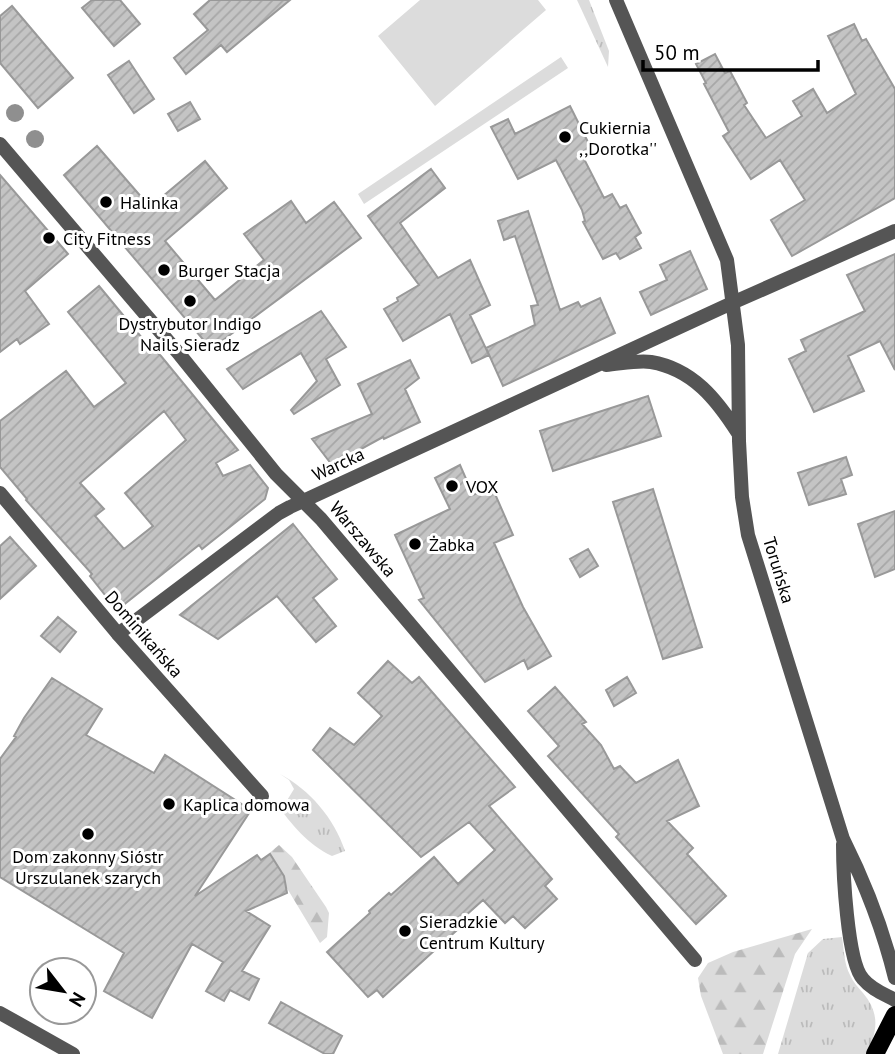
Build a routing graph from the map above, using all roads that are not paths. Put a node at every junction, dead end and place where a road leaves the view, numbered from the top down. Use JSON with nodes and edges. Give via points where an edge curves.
{"nodes":[{"id":1,"x":617,"y":0,"type":"edge"},
{"id":2,"x":0,"y":144,"type":"edge"},
{"id":3,"x":895,"y":231,"type":"edge"},
{"id":4,"x":732,"y":303,"type":"junction"},
{"id":5,"x":597,"y":365,"type":"junction"},
{"id":6,"x":739,"y":435,"type":"junction"},
{"id":7,"x":0,"y":494,"type":"edge"},
{"id":8,"x":305,"y":500,"type":"junction"},
{"id":9,"x":118,"y":634,"type":"junction"},
{"id":10,"x":262,"y":796,"type":"dead end"},
{"id":11,"x":844,"y":839,"type":"junction"},
{"id":12,"x":876,"y":911,"type":"junction"},
{"id":13,"x":895,"y":927,"type":"edge"},
{"id":14,"x":695,"y":960,"type":"dead end"},
{"id":15,"x":895,"y":978,"type":"edge"},
{"id":16,"x":895,"y":1000,"type":"edge"},
{"id":17,"x":0,"y":1013,"type":"edge"},
{"id":18,"x":895,"y":1016,"type":"edge"},
{"id":19,"x":73,"y":1054,"type":"edge"},
{"id":20,"x":875,"y":1054,"type":"edge"}],
"edges":[{"from":1,"to":4,"type":"street","name":"Toruńska","via":[[727,260]]},
{"from":2,"to":8,"type":"street","name":"Warszawska","via":[[276,474]]},
{"from":3,"to":4,"type":"street","name":"Warcka"},
{"from":4,"to":5,"type":"street","name":"Warcka"},
{"from":4,"to":6,"type":"street","name":"Toruńska","via":[[738,345]]},
{"from":5,"to":6,"type":"street","name":"Warcka","via":[[649,362],[688,376],[719,402]]},
{"from":5,"to":8,"type":"street","name":"Warcka"},
{"from":6,"to":11,"type":"street","name":"Toruńska","via":[[748,535]]},
{"from":7,"to":9,"type":"street","name":"Dominikańska"},
{"from":8,"to":9,"type":"street","name":"Warcka","via":[[279,513]]},
{"from":8,"to":14,"type":"street","name":"Warszawska"},
{"from":9,"to":10,"type":"street","name":"Dominikańska"},
{"from":11,"to":12,"type":"street","name":"Toruńska"},
{"from":11,"to":16,"type":"street","name":"Toruńska","via":[[843,886],[858,972],[873,989]]},
{"from":12,"to":13,"type":"street","name":"Toruńska"},
{"from":12,"to":15,"type":"street","name":"Toruńska"},
{"from":17,"to":19,"type":"street"},
{"from":18,"to":20,"type":"main road"}]}
